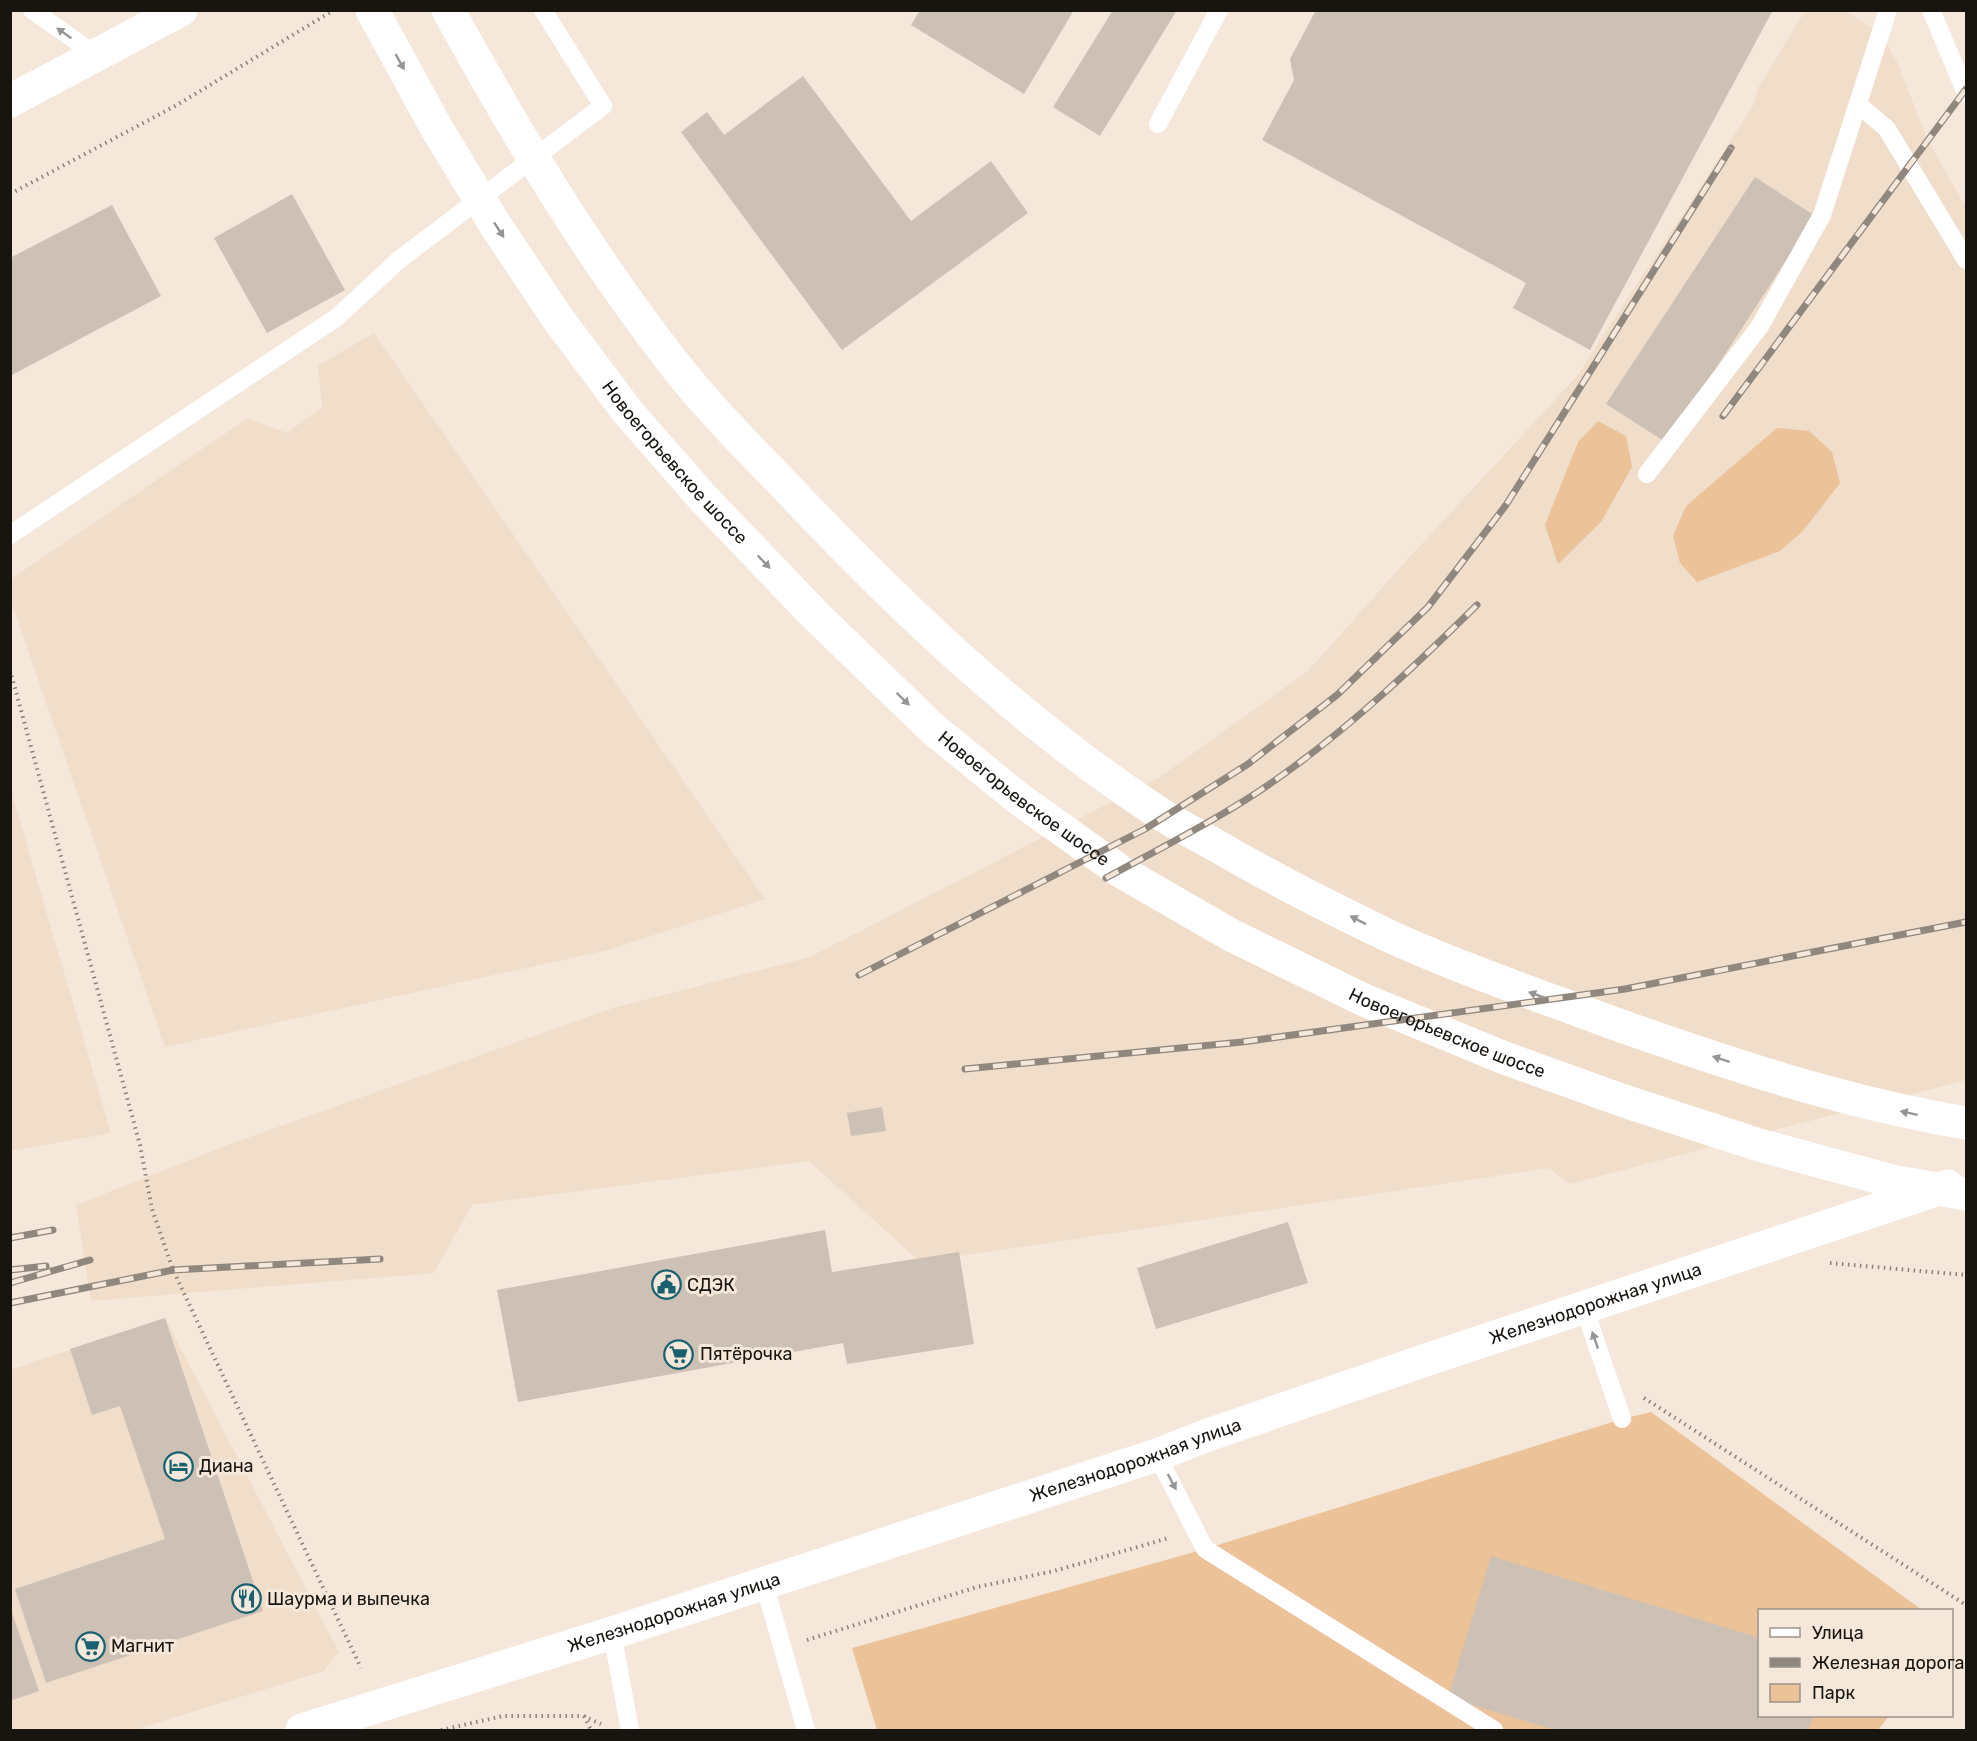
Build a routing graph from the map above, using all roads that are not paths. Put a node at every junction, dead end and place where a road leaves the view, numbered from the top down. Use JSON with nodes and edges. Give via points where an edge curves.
{"nodes":[{"id":1,"x":32,"y":10,"type":"edge"},
{"id":2,"x":181,"y":10,"type":"edge"},
{"id":3,"x":372,"y":10,"type":"edge"},
{"id":4,"x":448,"y":10,"type":"edge"},
{"id":5,"x":543,"y":10,"type":"edge"},
{"id":6,"x":1219,"y":10,"type":"edge"},
{"id":7,"x":1888,"y":10,"type":"edge"},
{"id":8,"x":1931,"y":10,"type":"edge"},
{"id":9,"x":96,"y":55,"type":"junction"},
{"id":10,"x":1966,"y":93,"type":"edge"},
{"id":11,"x":10,"y":101,"type":"edge"},
{"id":12,"x":1859,"y":105,"type":"junction"},
{"id":13,"x":1158,"y":124,"type":"dead end"},
{"id":14,"x":1966,"y":260,"type":"edge"},
{"id":15,"x":1647,"y":474,"type":"dead end"},
{"id":16,"x":10,"y":535,"type":"edge"},
{"id":17,"x":1966,"y":1123,"type":"edge"},
{"id":18,"x":1966,"y":1180,"type":"edge"},
{"id":19,"x":1966,"y":1194,"type":"edge"},
{"id":20,"x":1584,"y":1307,"type":"junction"},
{"id":21,"x":1622,"y":1419,"type":"dead end"},
{"id":22,"x":1157,"y":1455,"type":"junction"},
{"id":23,"x":764,"y":1583,"type":"junction"},
{"id":24,"x":612,"y":1633,"type":"junction"},
{"id":25,"x":315,"y":1728,"type":"edge"},
{"id":26,"x":630,"y":1731,"type":"edge"},
{"id":27,"x":806,"y":1731,"type":"edge"},
{"id":28,"x":1494,"y":1731,"type":"edge"}],
"edges":[{"from":9,"to":1,"type":"lane","one_way":true},
{"from":2,"to":9,"type":"main road"},
{"from":3,"to":19,"type":"main road","name":"Новоегорьевское шоссе","one_way":true,"via":[[496,226],[558,319],[627,411],[703,498],[814,614],[932,728],[1019,800],[1120,871],[1232,935],[1364,1000],[1502,1057],[1759,1145],[1892,1181]]},
{"from":17,"to":4,"type":"main road","one_way":true,"via":[[1907,1113],[1647,1035],[1526,992],[1392,937],[1264,873],[1158,812],[1062,744],[977,674],[862,566],[677,368],[552,191]]},
{"from":5,"to":16,"type":"lane","via":[[603,106],[400,259],[336,318]]},
{"from":6,"to":13,"type":"lane"},
{"from":7,"to":12,"type":"lane"},
{"from":8,"to":10,"type":"lane"},
{"from":9,"to":11,"type":"main road"},
{"from":12,"to":14,"type":"lane","via":[[1887,129]]},
{"from":12,"to":15,"type":"lane","via":[[1822,215],[1760,326]]},
{"from":18,"to":20,"type":"main road","name":"Железнодорожная улица"},
{"from":21,"to":20,"type":"lane","one_way":true},
{"from":20,"to":22,"type":"main road","name":"Железнодорожная улица"},
{"from":22,"to":23,"type":"main road","name":"Железнодорожная улица"},
{"from":22,"to":28,"type":"lane","one_way":true,"via":[[1205,1549]]},
{"from":23,"to":24,"type":"main road","name":"Железнодорожная улица"},
{"from":23,"to":27,"type":"lane"},
{"from":24,"to":25,"type":"main road","name":"Железнодорожная улица"},
{"from":24,"to":26,"type":"lane"}]}
